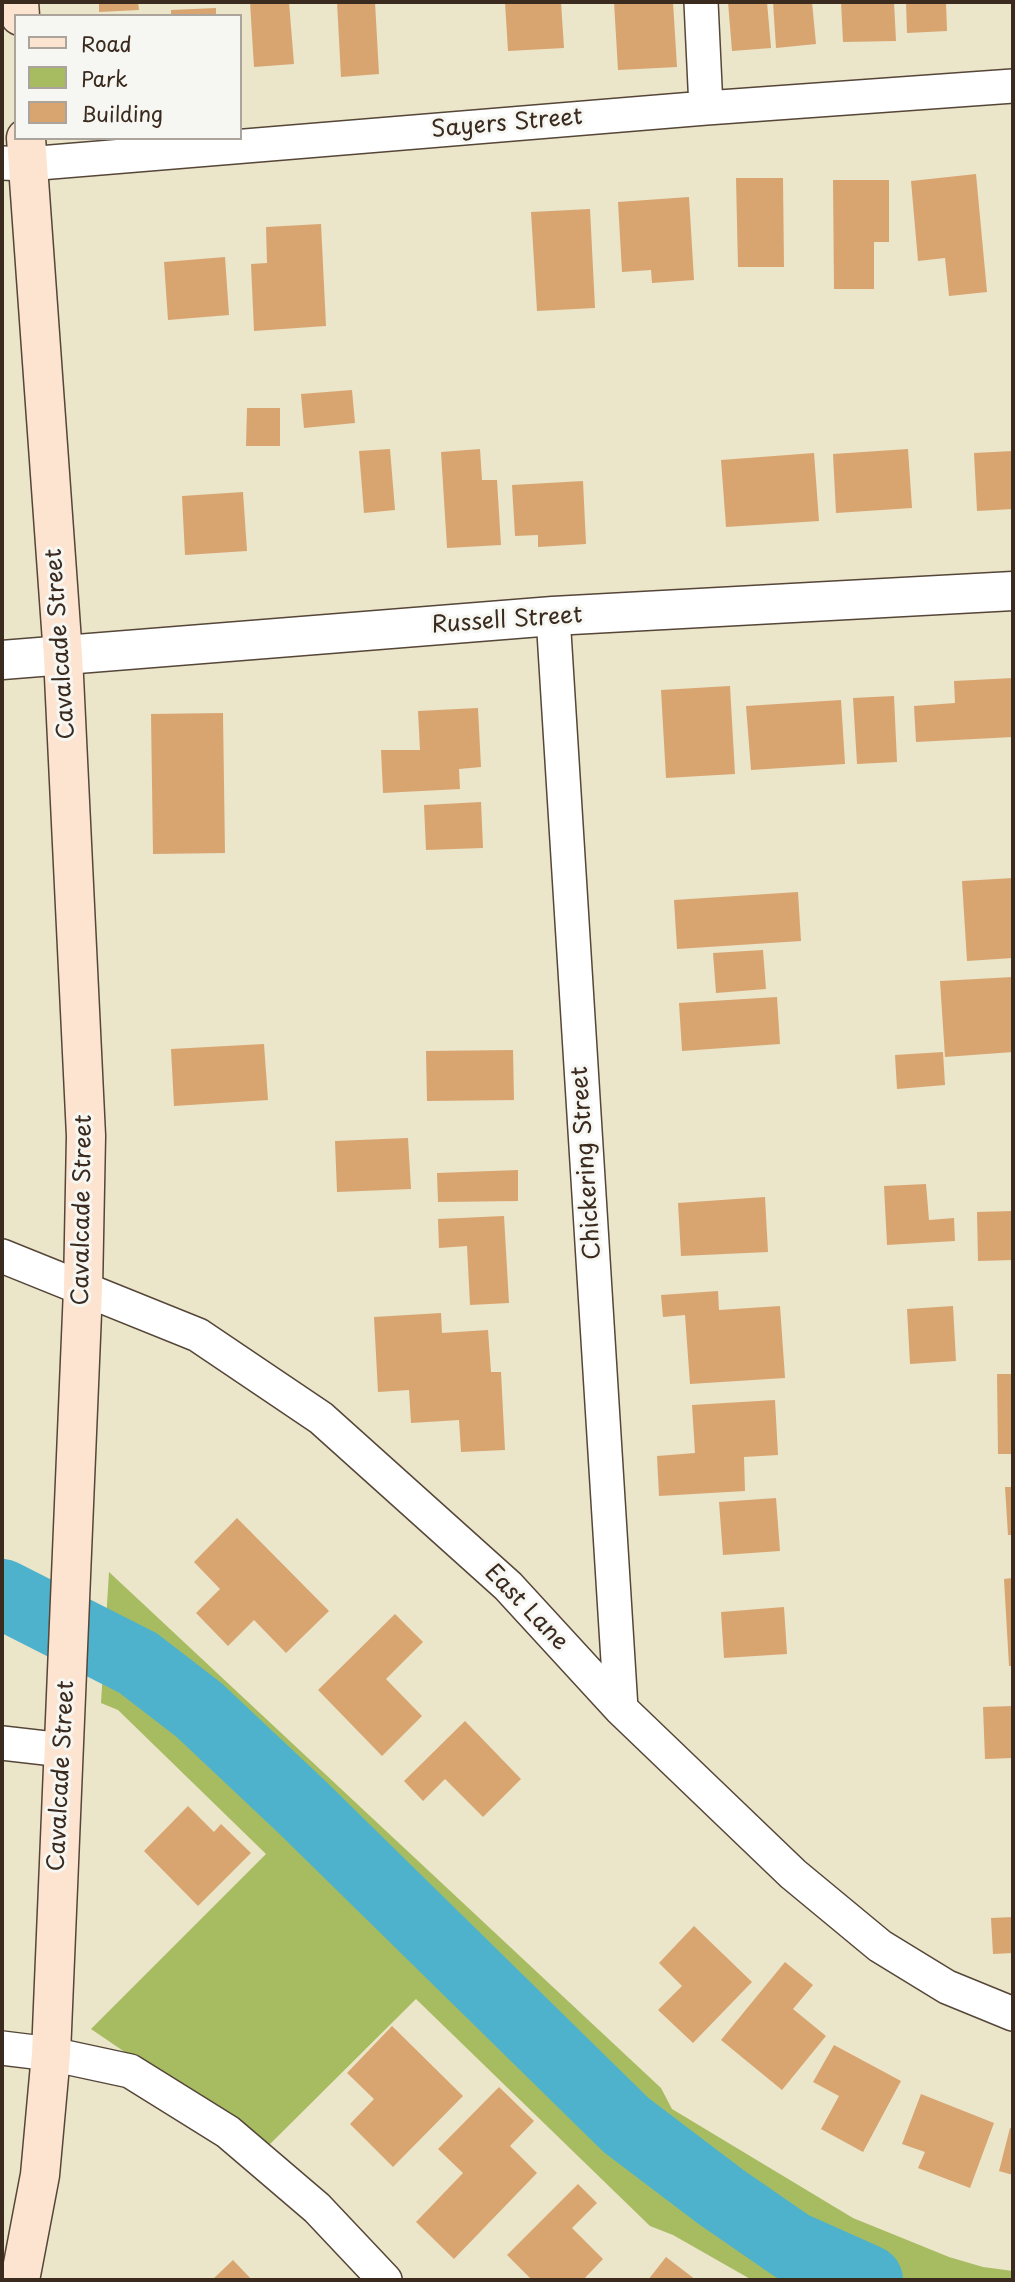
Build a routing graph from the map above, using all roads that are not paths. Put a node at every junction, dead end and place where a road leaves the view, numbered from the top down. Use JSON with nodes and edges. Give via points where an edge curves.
{"nodes":[{"id":1,"x":701,"y":2,"type":"edge"},
{"id":2,"x":1013,"y":86,"type":"edge"},
{"id":3,"x":706,"y":108,"type":"junction"},
{"id":4,"x":238,"y":140,"type":"edge"},
{"id":5,"x":242,"y":140,"type":"edge"},
{"id":6,"x":18,"y":155,"type":"edge"},
{"id":7,"x":1013,"y":591,"type":"edge"},
{"id":8,"x":553,"y":617,"type":"junction"},
{"id":9,"x":63,"y":656,"type":"junction"},
{"id":10,"x":2,"y":660,"type":"edge"},
{"id":11,"x":2,"y":1256,"type":"edge"},
{"id":12,"x":83,"y":1289,"type":"junction"},
{"id":13,"x":621,"y":1709,"type":"junction"},
{"id":14,"x":2,"y":1743,"type":"edge"},
{"id":15,"x":63,"y":1750,"type":"junction"},
{"id":16,"x":1013,"y":2014,"type":"edge"},
{"id":17,"x":2,"y":2048,"type":"edge"},
{"id":18,"x":51,"y":2054,"type":"junction"},
{"id":19,"x":20,"y":2280,"type":"edge"},
{"id":20,"x":386,"y":2280,"type":"edge"}],
"edges":[{"from":1,"to":3,"type":"street"},
{"from":2,"to":3,"type":"street","name":"Sayers Street"},
{"from":3,"to":5,"type":"street","name":"Sayers Street"},
{"from":4,"to":6,"type":"street","name":"Sayers Street"},
{"from":6,"to":9,"type":"main road","name":"Cavalcade Street"},
{"from":7,"to":8,"type":"street","name":"Russell Street"},
{"from":8,"to":9,"type":"street","name":"Russell Street"},
{"from":8,"to":13,"type":"street","name":"Chickering Street"},
{"from":9,"to":10,"type":"street","name":"Russell Street"},
{"from":9,"to":12,"type":"main road","name":"Cavalcade Street","via":[[86,1136]]},
{"from":11,"to":12,"type":"street","name":"East Lane"},
{"from":12,"to":13,"type":"street","name":"East Lane","via":[[198,1335],[321,1418],[508,1586]]},
{"from":12,"to":15,"type":"main road","name":"Cavalcade Street"},
{"from":13,"to":16,"type":"street","name":"East Lane","via":[[793,1874],[880,1946],[947,1987]]},
{"from":14,"to":15,"type":"street"},
{"from":15,"to":18,"type":"main road","name":"Cavalcade Street"},
{"from":17,"to":18,"type":"street"},
{"from":18,"to":19,"type":"main road","name":"Cavalcade Street","via":[[40,2175]]},
{"from":18,"to":20,"type":"street","via":[[130,2071],[228,2132],[317,2208]]}]}
